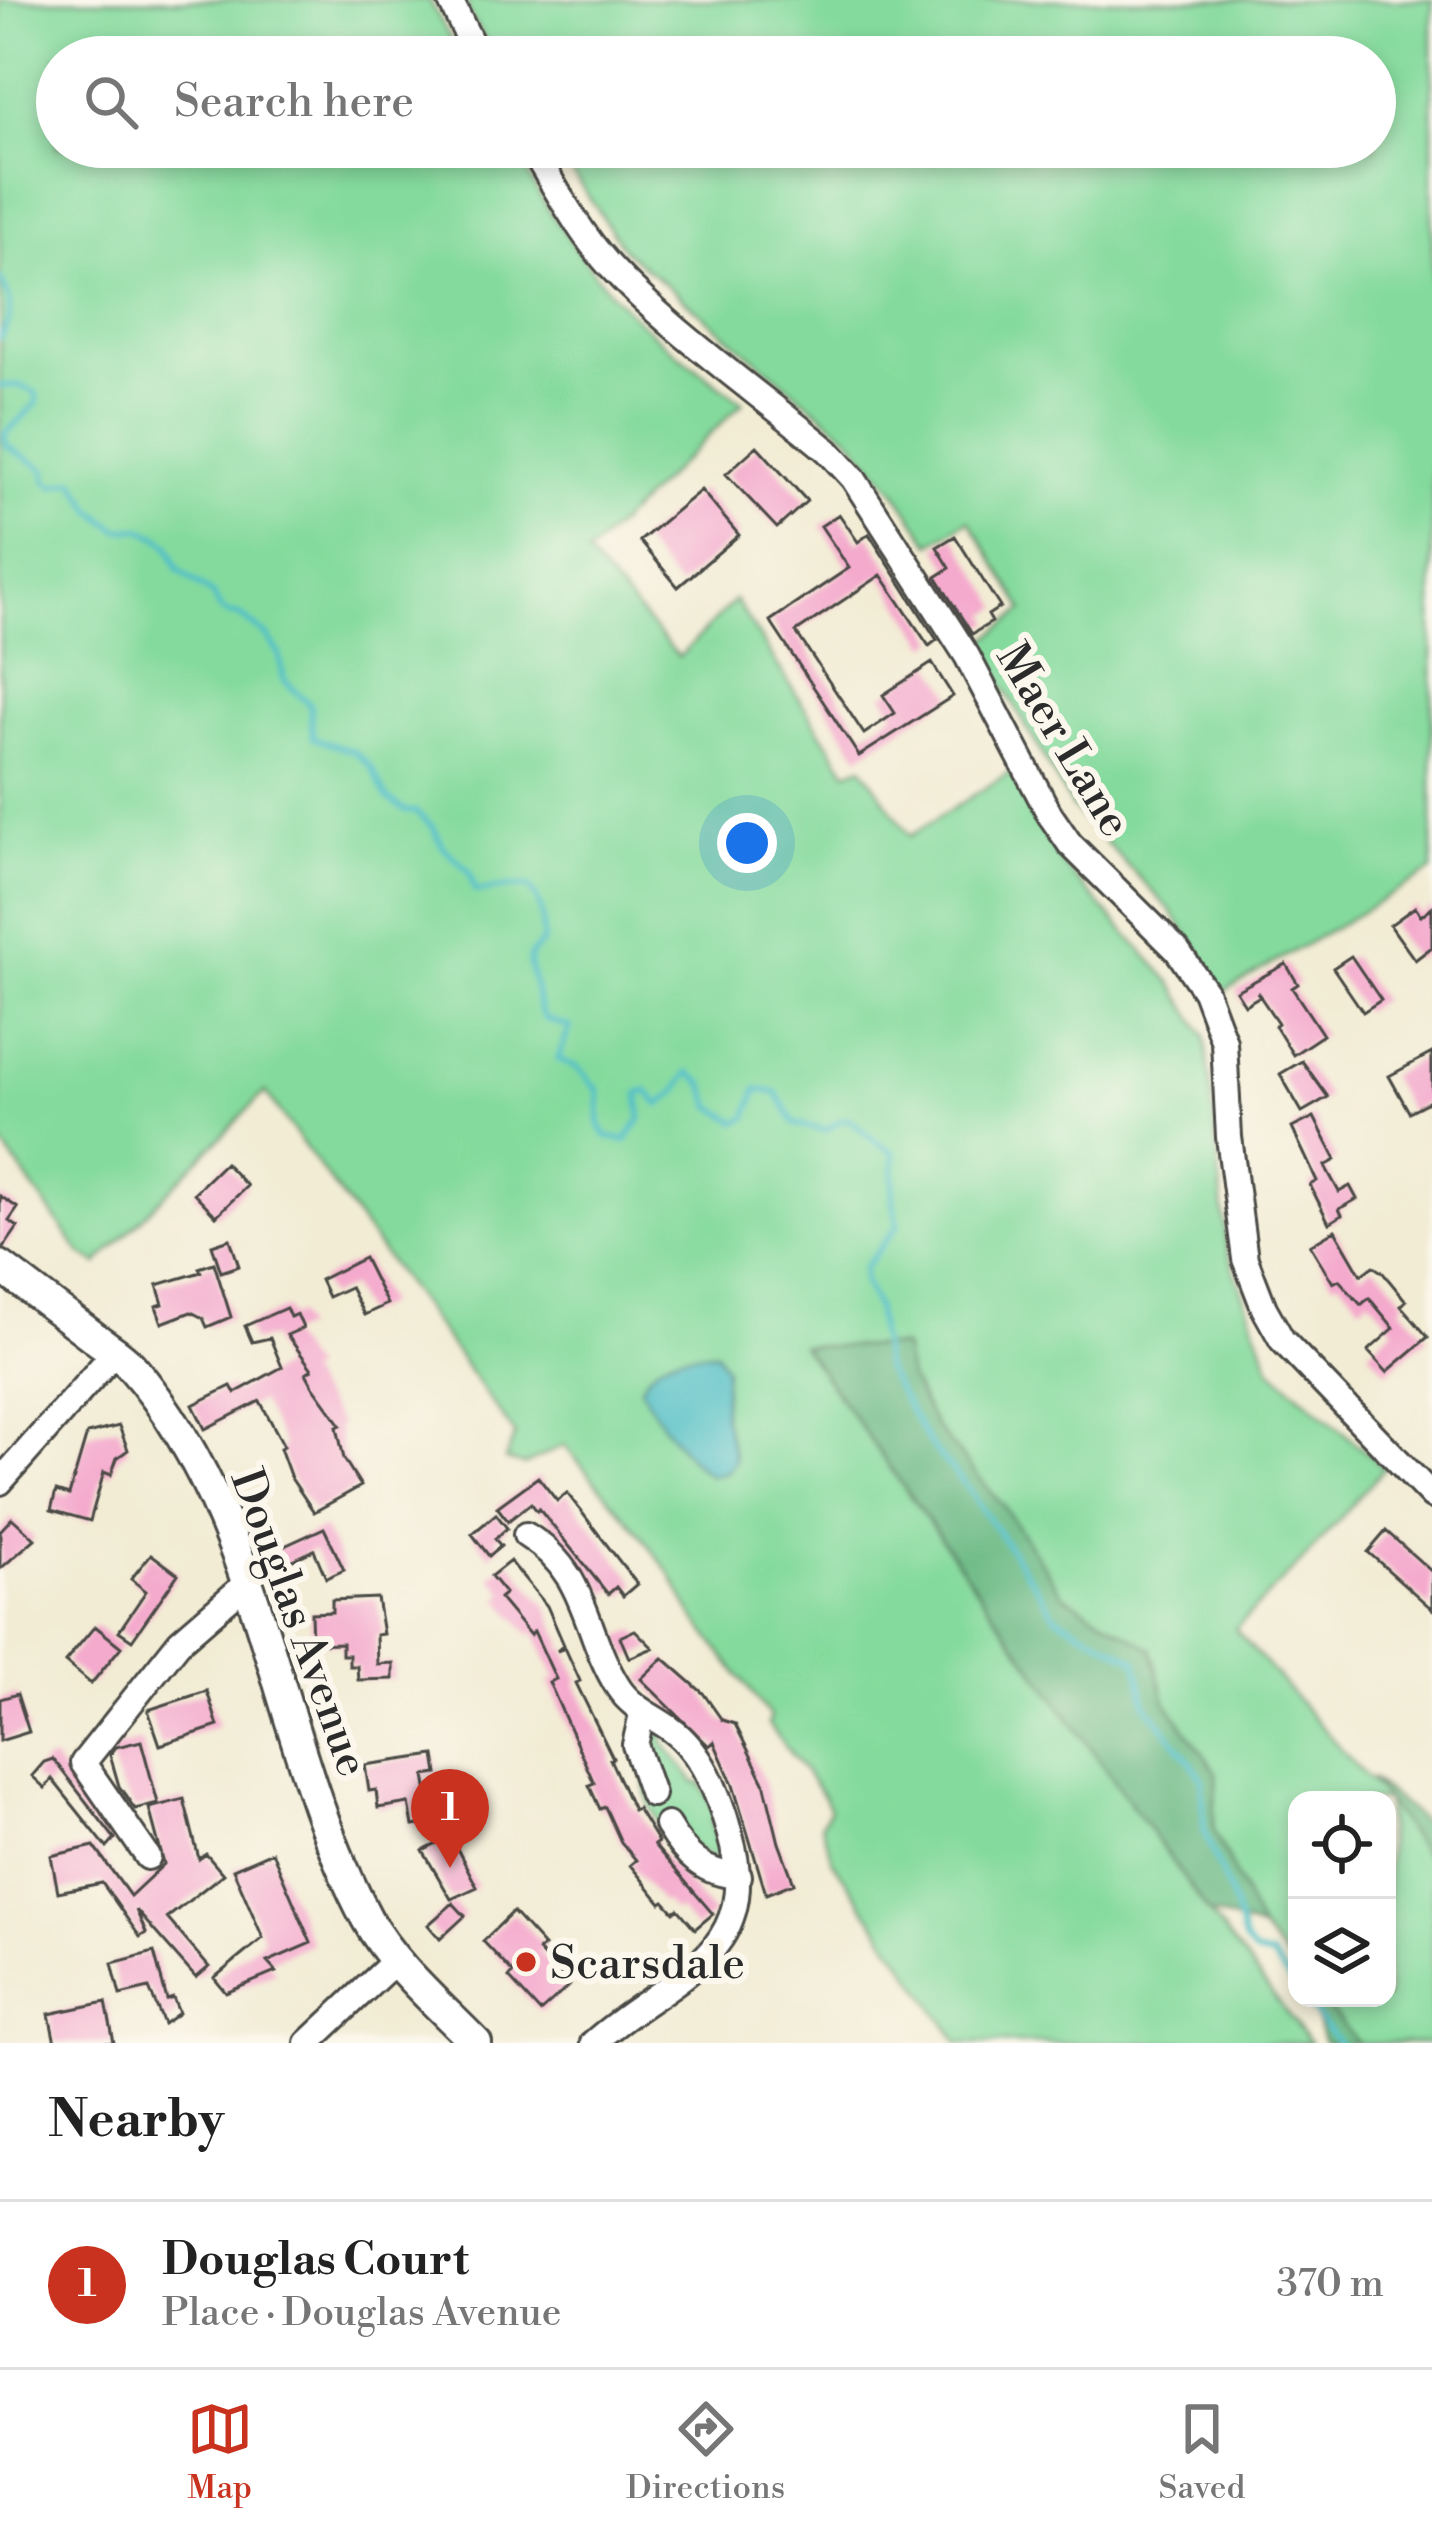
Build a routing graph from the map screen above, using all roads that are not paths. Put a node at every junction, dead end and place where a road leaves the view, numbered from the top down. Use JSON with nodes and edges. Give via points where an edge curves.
{"nodes":[{"id":1,"x":450,"y":0,"type":"edge"},
{"id":2,"x":468,"y":36,"type":"edge"},
{"id":3,"x":544,"y":168,"type":"edge"},
{"id":4,"x":0,"y":1266,"type":"edge"},
{"id":5,"x":114,"y":1353,"type":"junction"},
{"id":6,"x":0,"y":1482,"type":"edge"},
{"id":7,"x":1432,"y":1496,"type":"edge"},
{"id":8,"x":526,"y":1534,"type":"dead end"},
{"id":9,"x":248,"y":1583,"type":"junction"},
{"id":10,"x":642,"y":1714,"type":"junction"},
{"id":11,"x":652,"y":1794,"type":"dead end"},
{"id":12,"x":667,"y":1826,"type":"dead end"},
{"id":13,"x":148,"y":1856,"type":"dead end"},
{"id":14,"x":739,"y":1876,"type":"junction"},
{"id":15,"x":397,"y":1959,"type":"junction"},
{"id":16,"x":308,"y":2043,"type":"edge"},
{"id":17,"x":476,"y":2043,"type":"edge"},
{"id":18,"x":593,"y":2043,"type":"edge"}],
"edges":[{"from":1,"to":2,"type":"street"},
{"from":3,"to":7,"type":"street","name":"Maer Lane","via":[[608,263],[853,478],[967,656],[1070,844],[1191,968],[1220,1023],[1236,1206],[1264,1308],[1282,1340]]},
{"from":4,"to":5,"type":"street","name":"Douglas Avenue"},
{"from":5,"to":6,"type":"street"},
{"from":5,"to":9,"type":"street","name":"Douglas Avenue","via":[[166,1412],[199,1468]]},
{"from":8,"to":10,"type":"street","via":[[563,1564],[610,1673]]},
{"from":9,"to":13,"type":"street","via":[[180,1641],[83,1762]]},
{"from":9,"to":15,"type":"street","name":"Douglas Avenue","via":[[332,1840],[370,1924]]},
{"from":10,"to":11,"type":"street","via":[[635,1745]]},
{"from":10,"to":14,"type":"street","via":[[688,1744],[720,1802]]},
{"from":12,"to":14,"type":"street","via":[[699,1866]]},
{"from":14,"to":18,"type":"street","via":[[739,1904],[723,1938]]},
{"from":15,"to":16,"type":"street"},
{"from":15,"to":17,"type":"street","name":"Douglas Avenue"}]}
